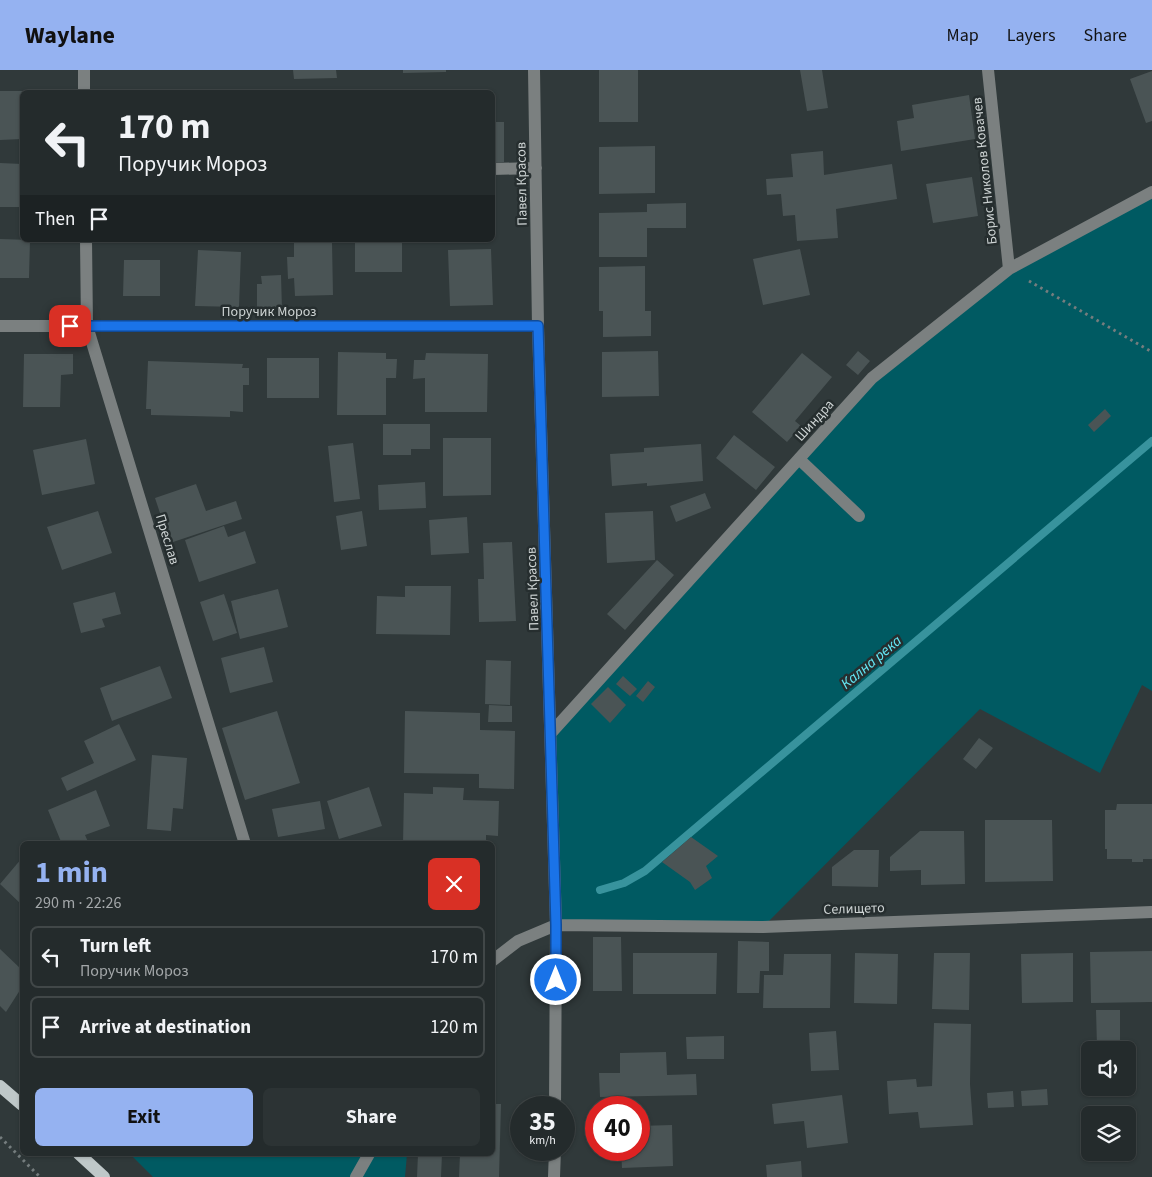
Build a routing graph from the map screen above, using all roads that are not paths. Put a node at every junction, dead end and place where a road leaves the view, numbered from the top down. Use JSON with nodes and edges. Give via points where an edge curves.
{"nodes":[{"id":1,"x":84,"y":70,"type":"edge"},
{"id":2,"x":534,"y":70,"type":"edge"},
{"id":3,"x":988,"y":70,"type":"edge"},
{"id":4,"x":84,"y":90,"type":"edge"},
{"id":5,"x":536,"y":168,"type":"junction"},
{"id":6,"x":495,"y":169,"type":"edge"},
{"id":7,"x":1152,"y":192,"type":"edge"},
{"id":8,"x":86,"y":242,"type":"edge"},
{"id":9,"x":1009,"y":269,"type":"junction"},
{"id":10,"x":0,"y":326,"type":"edge"},
{"id":11,"x":87,"y":326,"type":"junction"},
{"id":12,"x":538,"y":326,"type":"junction"},
{"id":13,"x":799,"y":459,"type":"junction"},
{"id":14,"x":859,"y":516,"type":"dead end"},
{"id":15,"x":551,"y":733,"type":"junction"},
{"id":16,"x":244,"y":841,"type":"edge"},
{"id":17,"x":1152,"y":912,"type":"edge"},
{"id":18,"x":556,"y":925,"type":"junction"},
{"id":19,"x":495,"y":959,"type":"edge"},
{"id":20,"x":0,"y":1086,"type":"edge"},
{"id":21,"x":555,"y":1096,"type":"edge"},
{"id":22,"x":20,"y":1103,"type":"edge"},
{"id":23,"x":81,"y":1156,"type":"edge"},
{"id":24,"x":368,"y":1156,"type":"edge"},
{"id":25,"x":554,"y":1161,"type":"edge"},
{"id":26,"x":104,"y":1177,"type":"edge"},
{"id":27,"x":356,"y":1177,"type":"edge"},
{"id":28,"x":554,"y":1177,"type":"edge"}],
"edges":[{"from":1,"to":4,"type":"street"},
{"from":2,"to":5,"type":"street","name":"Павел Красов"},
{"from":3,"to":9,"type":"street","name":"Борис Николов Ковачев"},
{"from":5,"to":6,"type":"street"},
{"from":5,"to":12,"type":"street","name":"Павел Красов"},
{"from":7,"to":9,"type":"street","name":"Шиндра"},
{"from":8,"to":11,"type":"street","name":"Преслав"},
{"from":9,"to":13,"type":"street","name":"Шиндра","via":[[872,378]]},
{"from":10,"to":11,"type":"street","name":"Поручик Мороз"},
{"from":11,"to":12,"type":"street","name":"Поручик Мороз"},
{"from":11,"to":16,"type":"street","name":"Преслав"},
{"from":12,"to":15,"type":"street","name":"Павел Красов"},
{"from":13,"to":14,"type":"street"},
{"from":13,"to":15,"type":"street","name":"Шиндра"},
{"from":15,"to":18,"type":"street","name":"Павел Красов"},
{"from":17,"to":18,"type":"street","name":"Селището","via":[[763,927]]},
{"from":18,"to":19,"type":"street","via":[[518,941]]},
{"from":18,"to":21,"type":"street","name":"Павел Красов"},
{"from":20,"to":22,"type":"main road"},
{"from":23,"to":26,"type":"main road"},
{"from":24,"to":27,"type":"street"},
{"from":25,"to":28,"type":"street"}]}
